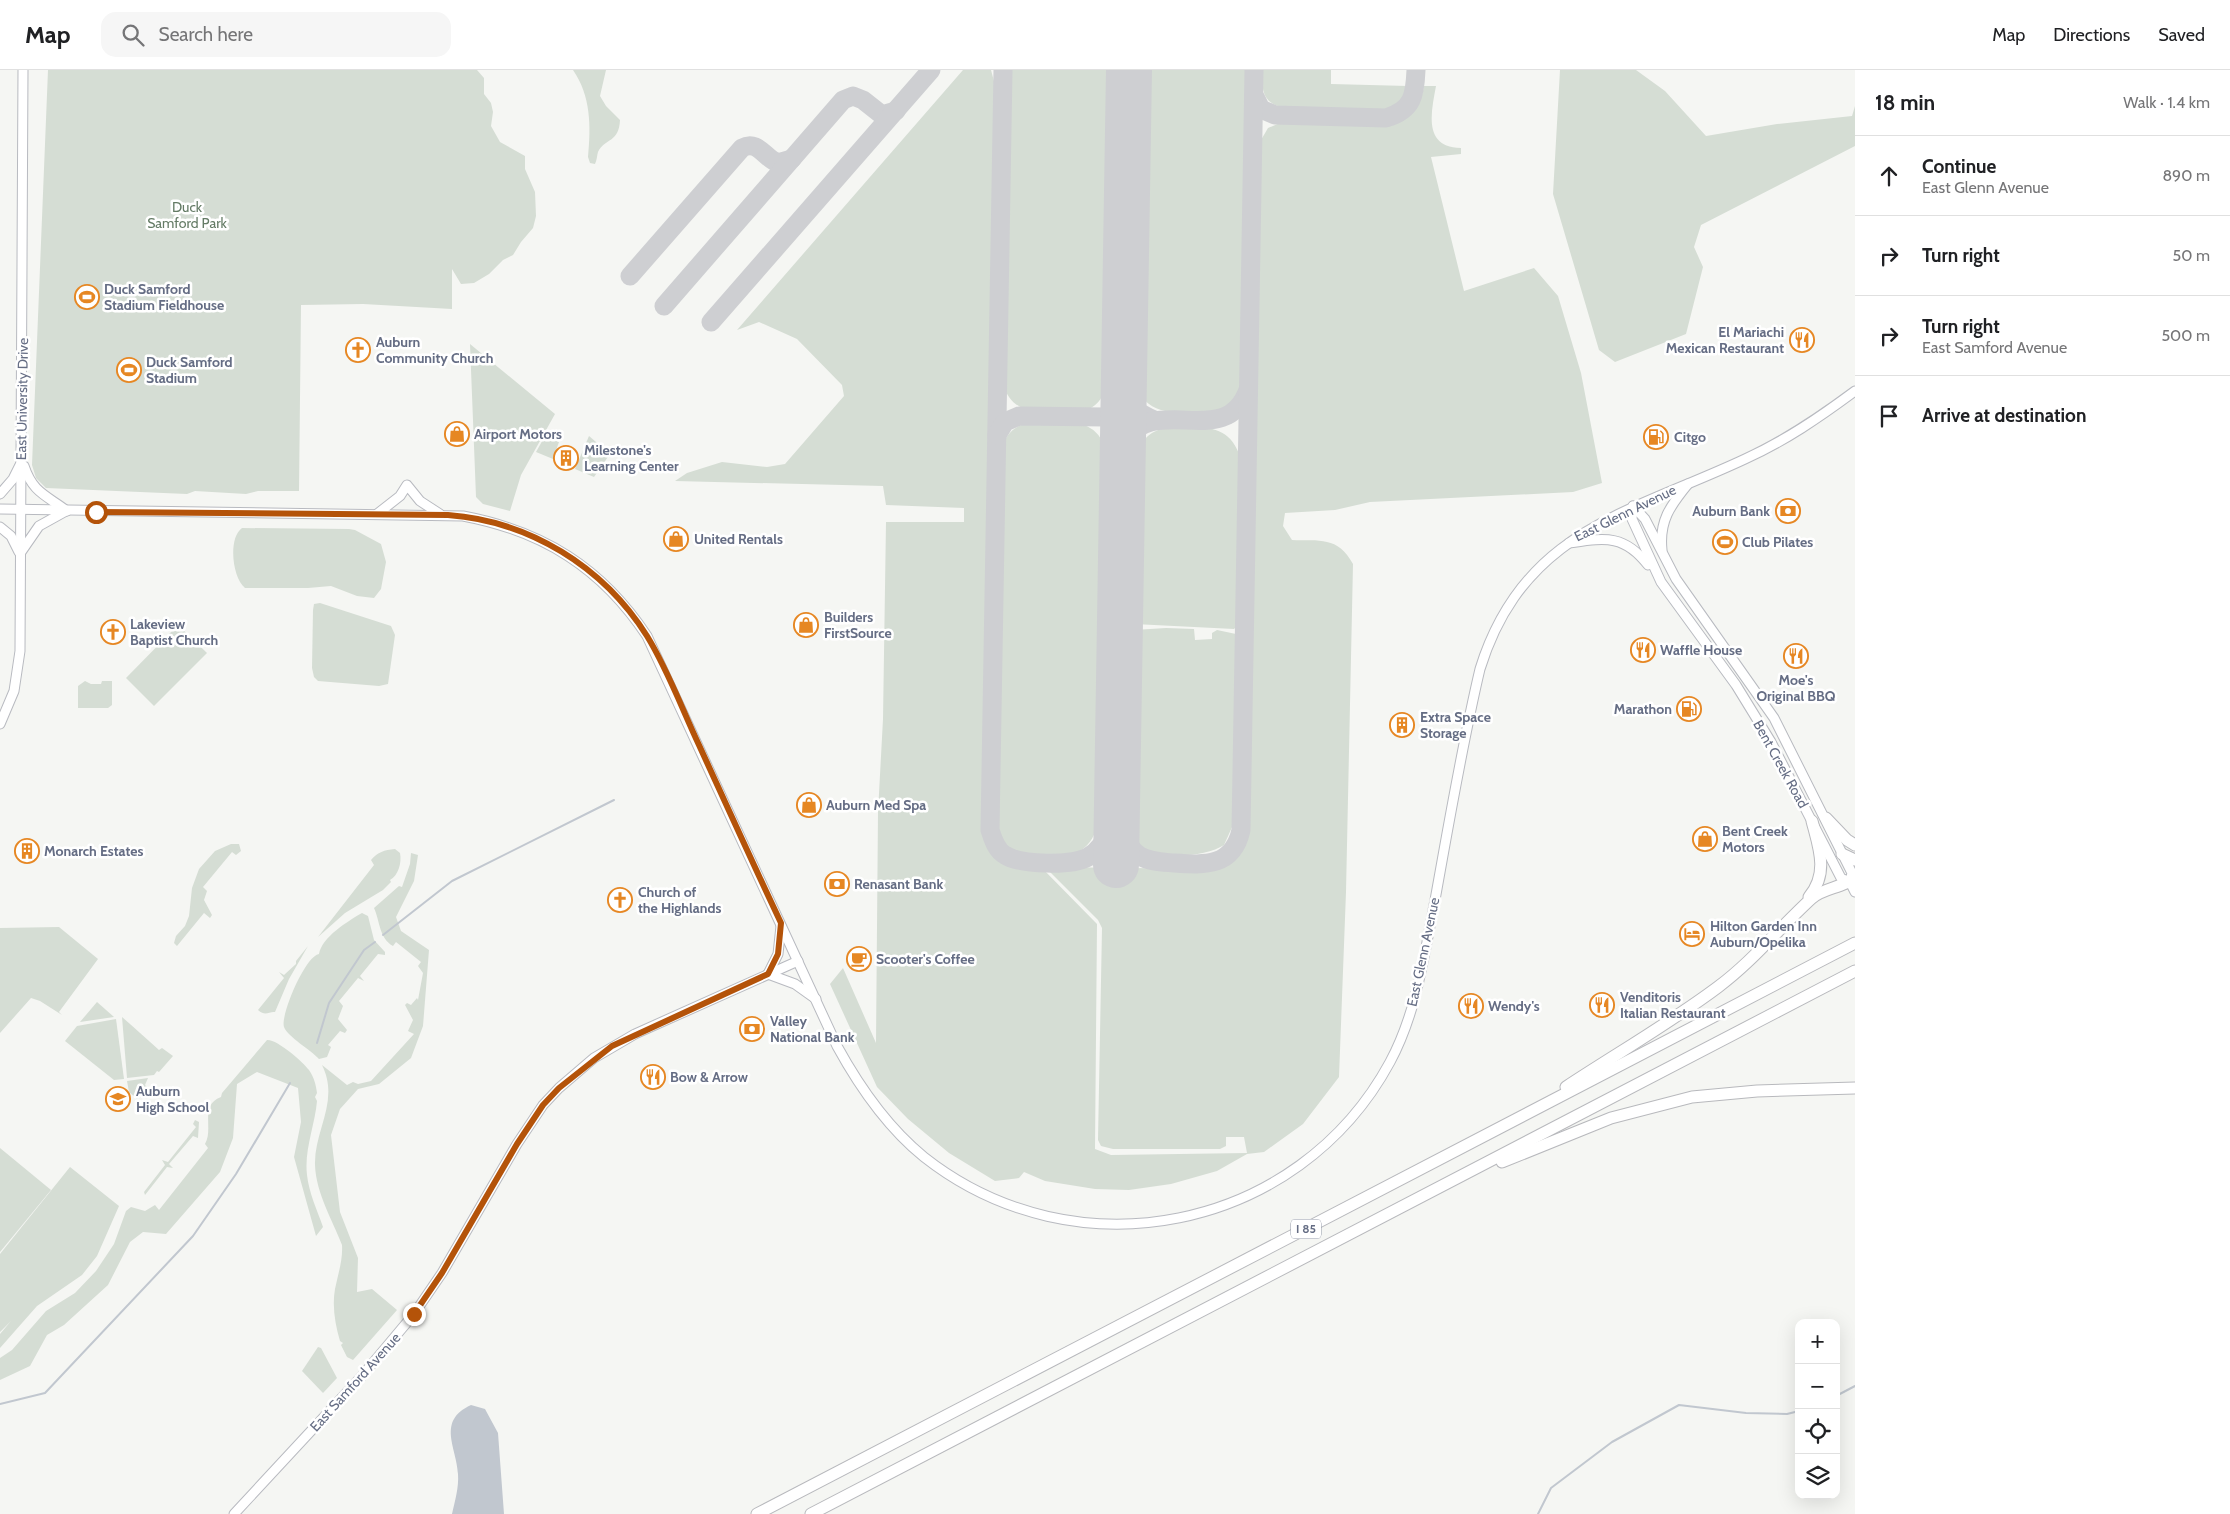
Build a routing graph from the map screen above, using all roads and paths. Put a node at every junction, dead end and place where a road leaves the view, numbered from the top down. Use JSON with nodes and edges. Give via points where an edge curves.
{"nodes":[{"id":1,"x":23,"y":70,"type":"edge"},
{"id":2,"x":1855,"y":391,"type":"edge"},
{"id":3,"x":22,"y":460,"type":"junction"},
{"id":4,"x":1690,"y":482,"type":"junction"},
{"id":5,"x":0,"y":494,"type":"edge"},
{"id":6,"x":1633,"y":506,"type":"junction"},
{"id":7,"x":0,"y":509,"type":"edge"},
{"id":8,"x":20,"y":510,"type":"junction"},
{"id":9,"x":67,"y":511,"type":"junction"},
{"id":10,"x":376,"y":514,"type":"junction"},
{"id":11,"x":441,"y":515,"type":"junction"},
{"id":12,"x":0,"y":527,"type":"edge"},
{"id":13,"x":1566,"y":543,"type":"junction"},
{"id":14,"x":20,"y":554,"type":"junction"},
{"id":15,"x":1662,"y":555,"type":"junction"},
{"id":16,"x":1661,"y":582,"type":"junction"},
{"id":17,"x":0,"y":724,"type":"edge"},
{"id":18,"x":1826,"y":818,"type":"junction"},
{"id":19,"x":1812,"y":821,"type":"junction"},
{"id":20,"x":1855,"y":845,"type":"edge"},
{"id":21,"x":1842,"y":854,"type":"junction"},
{"id":22,"x":1855,"y":860,"type":"edge"},
{"id":23,"x":1853,"y":883,"type":"edge"},
{"id":24,"x":781,"y":923,"type":"junction"},
{"id":25,"x":1770,"y":941,"type":"junction"},
{"id":26,"x":1855,"y":943,"type":"edge"},
{"id":27,"x":798,"y":960,"type":"junction"},
{"id":28,"x":1855,"y":971,"type":"edge"},
{"id":29,"x":768,"y":974,"type":"junction"},
{"id":30,"x":816,"y":999,"type":"junction"},
{"id":31,"x":1855,"y":1088,"type":"edge"},
{"id":32,"x":1456,"y":1151,"type":"junction"},
{"id":33,"x":1454,"y":1180,"type":"junction"},
{"id":34,"x":234,"y":1514,"type":"edge"},
{"id":35,"x":757,"y":1514,"type":"edge"},
{"id":36,"x":811,"y":1514,"type":"edge"}],
"edges":[{"from":1,"to":3,"type":"main road","name":"East University Drive"},
{"from":2,"to":4,"type":"main road","name":"East Glenn Avenue","via":[[1780,442]]},
{"from":3,"to":5,"type":"main road","via":[[13,480]]},
{"from":3,"to":8,"type":"main road","name":"East University Drive"},
{"from":3,"to":9,"type":"main road","via":[[29,482]]},
{"from":4,"to":6,"type":"main road","name":"East Glenn Avenue"},
{"from":4,"to":15,"type":"main road","via":[[1664,517]]},
{"from":6,"to":13,"type":"main road","name":"East Glenn Avenue"},
{"from":6,"to":15,"type":"main road","name":"Bent Creek Road","via":[[1645,519]]},
{"from":6,"to":16,"type":"main road","name":"Bent Creek Road","via":[[1632,519]]},
{"from":7,"to":8,"type":"main road","name":"East Glenn Avenue"},
{"from":8,"to":9,"type":"main road","name":"East Glenn Avenue"},
{"from":8,"to":14,"type":"main road","name":"East University Drive"},
{"from":9,"to":10,"type":"main road","name":"East Glenn Avenue"},
{"from":9,"to":14,"type":"main road","via":[[39,526]]},
{"from":10,"to":11,"type":"main road","name":"East Glenn Avenue"},
{"from":10,"to":11,"type":"main road","via":[[400,496],[407,485],[420,501]]},
{"from":11,"to":24,"type":"main road","name":"East Glenn Avenue","via":[[487,520],[533,536],[575,560],[618,597],[659,658]]},
{"from":12,"to":14,"type":"main road","via":[[10,536]]},
{"from":13,"to":16,"type":"main road","via":[[1597,538],[1618,541],[1637,552]]},
{"from":13,"to":30,"type":"main road","name":"East Glenn Avenue","via":[[1525,583],[1506,610],[1485,654],[1473,701],[1420,979],[1404,1032],[1390,1062],[1364,1102],[1307,1160],[1277,1180],[1213,1210],[1144,1224],[1073,1222],[1008,1205],[949,1175],[898,1133],[855,1077]]},
{"from":14,"to":17,"type":"main road","name":"East University Drive","via":[[18,675]]},
{"from":15,"to":18,"type":"main road","name":"Bent Creek Road","via":[[1774,718]]},
{"from":16,"to":19,"type":"main road","name":"Bent Creek Road","via":[[1736,685],[1771,742]]},
{"from":18,"to":20,"type":"highway"},
{"from":18,"to":21,"type":"main road","name":"Bent Creek Road"},
{"from":19,"to":23,"type":"main road","name":"Bent Creek Road","via":[[1841,878]]},
{"from":19,"to":25,"type":"highway","via":[[1822,862],[1818,883]]},
{"from":21,"to":22,"type":"highway"},
{"from":21,"to":23,"type":"main road","name":"Bent Creek Road","via":[[1852,873]]},
{"from":23,"to":25,"type":"highway","via":[[1831,887],[1813,897]]},
{"from":24,"to":27,"type":"main road","name":"East Glenn Avenue"},
{"from":24,"to":29,"type":"main road","via":[[778,954]]},
{"from":25,"to":32,"type":"highway","via":[[1719,987],[1563,1088]]},
{"from":26,"to":32,"type":"highway","number":"I 85"},
{"from":27,"to":29,"type":"main road","name":"East Samford Avenue"},
{"from":27,"to":30,"type":"main road","name":"East Glenn Avenue"},
{"from":28,"to":33,"type":"highway","number":"I 85"},
{"from":29,"to":30,"type":"main road","via":[[794,984]]},
{"from":29,"to":34,"type":"main road","name":"East Samford Avenue","via":[[612,1046],[559,1088],[543,1105],[517,1144],[442,1273],[414,1314],[362,1376]]},
{"from":31,"to":33,"type":"highway","via":[[1710,1094],[1632,1111]]},
{"from":32,"to":35,"type":"highway","number":"I 85"},
{"from":33,"to":36,"type":"highway","number":"I 85"}]}
